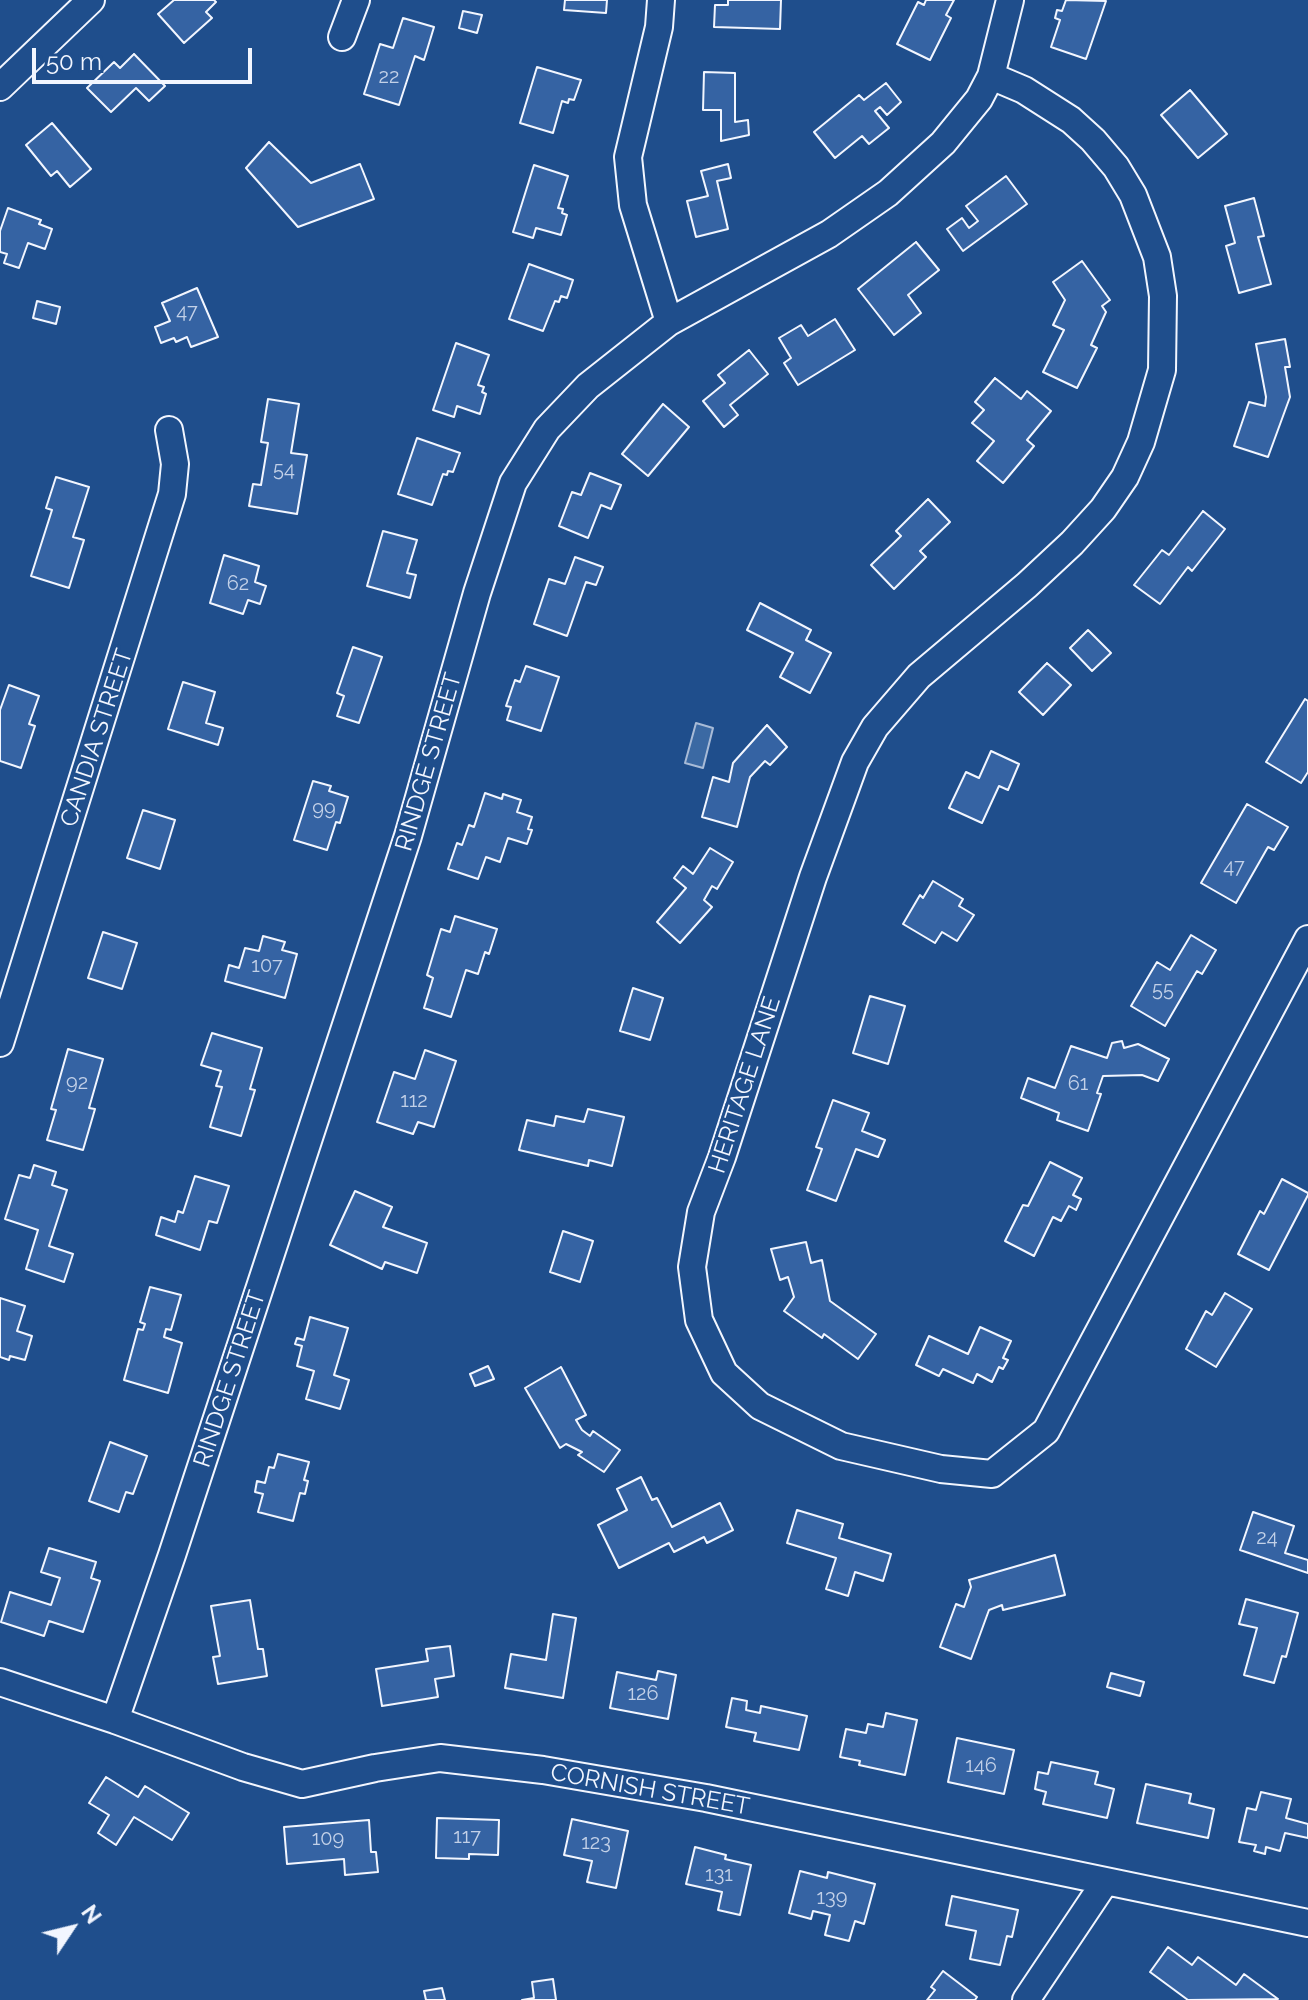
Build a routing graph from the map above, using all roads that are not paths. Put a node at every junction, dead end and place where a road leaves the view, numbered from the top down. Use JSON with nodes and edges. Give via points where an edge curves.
{"nodes":[{"id":1,"x":91,"y":0,"type":"edge"},
{"id":2,"x":356,"y":0,"type":"edge"},
{"id":3,"x":661,"y":0,"type":"edge"},
{"id":4,"x":1010,"y":0,"type":"edge"},
{"id":5,"x":342,"y":37,"type":"dead end"},
{"id":6,"x":991,"y":76,"type":"junction"},
{"id":7,"x":0,"y":87,"type":"edge"},
{"id":8,"x":669,"y":322,"type":"junction"},
{"id":9,"x":169,"y":430,"type":"dead end"},
{"id":10,"x":1308,"y":939,"type":"edge"},
{"id":11,"x":0,"y":1043,"type":"edge"},
{"id":12,"x":0,"y":1682,"type":"edge"},
{"id":13,"x":115,"y":1720,"type":"junction"},
{"id":14,"x":1105,"y":1882,"type":"junction"},
{"id":15,"x":1308,"y":1923,"type":"edge"},
{"id":16,"x":1026,"y":2000,"type":"edge"}],
"edges":[{"from":1,"to":7,"type":"street"},
{"from":2,"to":5,"type":"street"},
{"from":3,"to":8,"type":"street","via":[[628,157],[633,205]]},
{"from":4,"to":6,"type":"street","name":"RINDGE STREET"},
{"from":6,"to":8,"type":"street","name":"RINDGE STREET","via":[[943,143],[888,193],[829,234]]},
{"from":6,"to":10,"type":"street","name":"HERITAGE LANE","via":[[1071,120],[1116,167],[1133,195],[1157,257],[1163,296],[1162,370],[1141,442],[1103,509],[1027,585],[919,676],[875,727],[855,762],[701,1212],[692,1267],[699,1320],[724,1373],[760,1406],[841,1446],[941,1469],[992,1474],[1046,1431]]},
{"from":8,"to":13,"type":"street","name":"RINDGE STREET","via":[[588,386],[547,429],[513,483],[408,836]]},
{"from":9,"to":11,"type":"street","name":"CANDIA STREET","via":[[175,464],[172,494]]},
{"from":12,"to":13,"type":"street","name":"CORNISH STREET"},
{"from":13,"to":14,"type":"street","name":"CORNISH STREET","via":[[302,1784],[440,1758],[543,1770],[706,1798]]},
{"from":14,"to":15,"type":"street","name":"CORNISH STREET"},
{"from":14,"to":16,"type":"street"}]}
